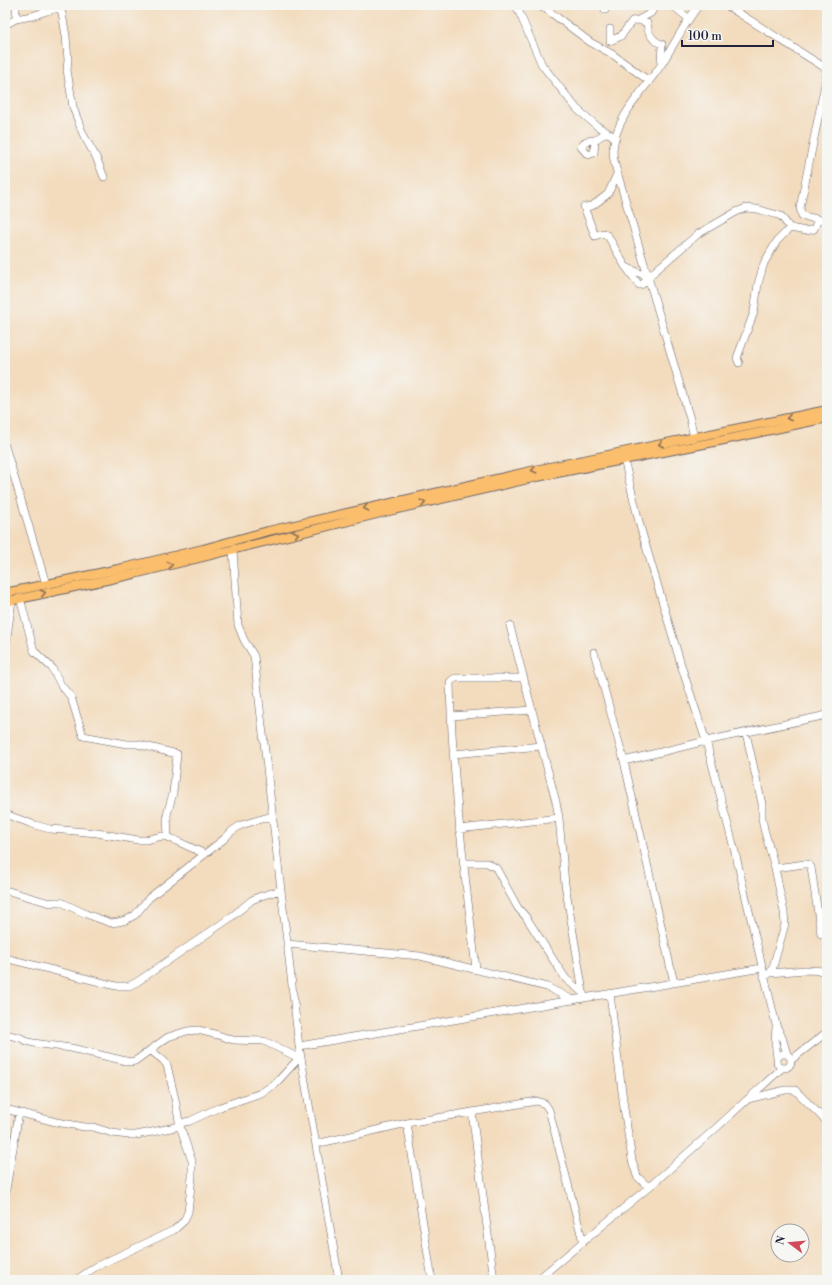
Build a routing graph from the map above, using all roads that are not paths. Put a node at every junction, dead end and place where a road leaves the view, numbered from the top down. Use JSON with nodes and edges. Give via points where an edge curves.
{"nodes":[{"id":1,"x":16,"y":5,"type":"edge"},
{"id":2,"x":69,"y":5,"type":"edge"},
{"id":3,"x":516,"y":5,"type":"edge"},
{"id":4,"x":536,"y":5,"type":"edge"},
{"id":5,"x":655,"y":5,"type":"edge"},
{"id":6,"x":672,"y":5,"type":"edge"},
{"id":7,"x":698,"y":5,"type":"edge"},
{"id":8,"x":726,"y":5,"type":"edge"},
{"id":9,"x":59,"y":7,"type":"junction"},
{"id":10,"x":47,"y":8,"type":"edge"},
{"id":11,"x":688,"y":18,"type":"junction"},
{"id":12,"x":16,"y":19,"type":"junction"},
{"id":13,"x":638,"y":20,"type":"junction"},
{"id":14,"x":5,"y":25,"type":"edge"},
{"id":15,"x":610,"y":29,"type":"dead end"},
{"id":16,"x":661,"y":64,"type":"junction"},
{"id":17,"x":827,"y":69,"type":"edge"},
{"id":18,"x":827,"y":74,"type":"edge"},
{"id":19,"x":649,"y":81,"type":"junction"},
{"id":20,"x":607,"y":132,"type":"junction"},
{"id":21,"x":616,"y":138,"type":"junction"},
{"id":22,"x":596,"y":140,"type":"dead end"},
{"id":23,"x":617,"y":174,"type":"junction"},
{"id":24,"x":104,"y":177,"type":"dead end"},
{"id":25,"x":818,"y":219,"type":"junction"},
{"id":26,"x":827,"y":224,"type":"edge"},
{"id":27,"x":790,"y":228,"type":"junction"},
{"id":28,"x":625,"y":266,"type":"junction"},
{"id":29,"x":648,"y":277,"type":"junction"},
{"id":30,"x":739,"y":364,"type":"dead end"},
{"id":31,"x":827,"y":410,"type":"edge"},
{"id":32,"x":827,"y":418,"type":"edge"},
{"id":33,"x":694,"y":438,"type":"junction"},
{"id":34,"x":5,"y":446,"type":"edge"},
{"id":35,"x":623,"y":456,"type":"junction"},
{"id":36,"x":233,"y":550,"type":"junction"},
{"id":37,"x":46,"y":584,"type":"junction"},
{"id":38,"x":5,"y":593,"type":"edge"},
{"id":39,"x":12,"y":600,"type":"edge"},
{"id":40,"x":510,"y":626,"type":"dead end"},
{"id":41,"x":5,"y":651,"type":"edge"},
{"id":42,"x":594,"y":652,"type":"dead end"},
{"id":43,"x":524,"y":678,"type":"junction"},
{"id":44,"x":532,"y":710,"type":"junction"},
{"id":45,"x":827,"y":715,"type":"edge"},
{"id":46,"x":451,"y":716,"type":"junction"},
{"id":47,"x":746,"y":732,"type":"junction"},
{"id":48,"x":706,"y":741,"type":"junction"},
{"id":49,"x":541,"y":746,"type":"junction"},
{"id":50,"x":453,"y":754,"type":"junction"},
{"id":51,"x":624,"y":761,"type":"junction"},
{"id":52,"x":5,"y":814,"type":"edge"},
{"id":53,"x":272,"y":816,"type":"junction"},
{"id":54,"x":559,"y":818,"type":"junction"},
{"id":55,"x":459,"y":829,"type":"junction"},
{"id":56,"x":168,"y":837,"type":"junction"},
{"id":57,"x":205,"y":854,"type":"junction"},
{"id":58,"x":463,"y":863,"type":"junction"},
{"id":59,"x":775,"y":868,"type":"junction"},
{"id":60,"x":5,"y":890,"type":"edge"},
{"id":61,"x":281,"y":890,"type":"junction"},
{"id":62,"x":821,"y":934,"type":"dead end"},
{"id":63,"x":287,"y":944,"type":"junction"},
{"id":64,"x":5,"y":958,"type":"edge"},
{"id":65,"x":762,"y":968,"type":"junction"},
{"id":66,"x":476,"y":969,"type":"junction"},
{"id":67,"x":827,"y":971,"type":"edge"},
{"id":68,"x":767,"y":975,"type":"junction"},
{"id":69,"x":674,"y":983,"type":"junction"},
{"id":70,"x":610,"y":994,"type":"junction"},
{"id":71,"x":583,"y":996,"type":"junction"},
{"id":72,"x":574,"y":1000,"type":"junction"},
{"id":73,"x":776,"y":1025,"type":"junction"},
{"id":74,"x":827,"y":1032,"type":"edge"},
{"id":75,"x":5,"y":1034,"type":"edge"},
{"id":76,"x":299,"y":1046,"type":"junction"},
{"id":77,"x":150,"y":1050,"type":"junction"},
{"id":78,"x":789,"y":1057,"type":"junction"},
{"id":79,"x":300,"y":1058,"type":"junction"},
{"id":80,"x":777,"y":1058,"type":"junction"},
{"id":81,"x":782,"y":1068,"type":"junction"},
{"id":82,"x":748,"y":1099,"type":"junction"},
{"id":83,"x":5,"y":1109,"type":"edge"},
{"id":84,"x":472,"y":1112,"type":"junction"},
{"id":85,"x":19,"y":1113,"type":"junction"},
{"id":86,"x":827,"y":1122,"type":"edge"},
{"id":87,"x":407,"y":1123,"type":"junction"},
{"id":88,"x":180,"y":1124,"type":"junction"},
{"id":89,"x":316,"y":1144,"type":"junction"},
{"id":90,"x":649,"y":1187,"type":"junction"},
{"id":91,"x":5,"y":1195,"type":"edge"},
{"id":92,"x":583,"y":1242,"type":"junction"},
{"id":93,"x":76,"y":1280,"type":"edge"},
{"id":94,"x":339,"y":1280,"type":"edge"},
{"id":95,"x":432,"y":1280,"type":"edge"},
{"id":96,"x":494,"y":1280,"type":"edge"},
{"id":97,"x":537,"y":1280,"type":"edge"}],
"edges":[{"from":1,"to":12,"type":"street"},
{"from":2,"to":9,"type":"street"},
{"from":3,"to":20,"type":"street","via":[[542,65],[577,109]]},
{"from":4,"to":19,"type":"street","via":[[546,9]]},
{"from":5,"to":13,"type":"street","via":[[651,13]]},
{"from":6,"to":11,"type":"street"},
{"from":7,"to":11,"type":"street"},
{"from":8,"to":17,"type":"street"},
{"from":9,"to":10,"type":"street"},
{"from":9,"to":24,"type":"street","via":[[66,36],[66,70],[73,108]]},
{"from":10,"to":12,"type":"street","via":[[32,16]]},
{"from":11,"to":16,"type":"street"},
{"from":12,"to":14,"type":"street"},
{"from":13,"to":15,"type":"street","via":[[632,21],[620,36],[610,41]]},
{"from":13,"to":16,"type":"street","via":[[647,23],[647,30],[655,42],[662,44]]},
{"from":16,"to":19,"type":"street"},
{"from":18,"to":25,"type":"street","via":[[800,208],[802,216]]},
{"from":19,"to":21,"type":"street","via":[[625,114]]},
{"from":20,"to":21,"type":"street"},
{"from":20,"to":22,"type":"street"},
{"from":21,"to":23,"type":"street","via":[[613,150]]},
{"from":23,"to":28,"type":"street","via":[[608,194],[592,206],[584,207],[595,236],[603,232],[608,236]]},
{"from":23,"to":29,"type":"street"},
{"from":25,"to":26,"type":"street"},
{"from":25,"to":27,"type":"street","via":[[814,229],[806,231]]},
{"from":27,"to":29,"type":"street","via":[[781,216],[746,208],[698,234]]},
{"from":27,"to":30,"type":"street","via":[[777,241],[764,263],[754,312],[737,358]]},
{"from":28,"to":29,"type":"street"},
{"from":28,"to":29,"type":"street","via":[[639,285]]},
{"from":29,"to":33,"type":"street"},
{"from":31,"to":33,"type":"main road","one_way":true},
{"from":32,"to":35,"type":"main road"},
{"from":33,"to":35,"type":"main road","one_way":true},
{"from":34,"to":37,"type":"street"},
{"from":36,"to":35,"type":"main road","one_way":true},
{"from":35,"to":37,"type":"main road","one_way":true,"via":[[520,473]]},
{"from":35,"to":48,"type":"street","via":[[640,526]]},
{"from":39,"to":36,"type":"main road","one_way":true},
{"from":36,"to":53,"type":"street","via":[[238,625],[254,656]]},
{"from":37,"to":38,"type":"main road"},
{"from":39,"to":41,"type":"street"},
{"from":39,"to":56,"type":"street","via":[[34,651],[52,668],[71,697],[84,736],[137,744],[177,754],[173,793],[167,815]]},
{"from":40,"to":43,"type":"street"},
{"from":42,"to":51,"type":"street"},
{"from":43,"to":44,"type":"street"},
{"from":43,"to":46,"type":"street","via":[[452,680]]},
{"from":44,"to":46,"type":"street"},
{"from":44,"to":49,"type":"street"},
{"from":45,"to":47,"type":"street"},
{"from":46,"to":50,"type":"street"},
{"from":47,"to":48,"type":"street"},
{"from":47,"to":59,"type":"street","via":[[762,804],[764,829]]},
{"from":48,"to":51,"type":"street"},
{"from":48,"to":65,"type":"street"},
{"from":49,"to":50,"type":"street"},
{"from":49,"to":54,"type":"street"},
{"from":50,"to":55,"type":"street"},
{"from":51,"to":69,"type":"street"},
{"from":52,"to":56,"type":"street","via":[[50,829],[138,840]]},
{"from":53,"to":57,"type":"street","via":[[241,825]]},
{"from":53,"to":61,"type":"street"},
{"from":54,"to":55,"type":"street"},
{"from":54,"to":71,"type":"street"},
{"from":55,"to":58,"type":"street"},
{"from":56,"to":57,"type":"street"},
{"from":57,"to":60,"type":"street","via":[[149,898],[135,915],[118,922],[86,914],[61,902],[50,903]]},
{"from":58,"to":66,"type":"street"},
{"from":58,"to":71,"type":"street","via":[[487,863],[496,868],[518,908],[566,979]]},
{"from":59,"to":62,"type":"street","via":[[805,864],[811,867]]},
{"from":59,"to":68,"type":"street","via":[[785,924],[777,956]]},
{"from":61,"to":63,"type":"street"},
{"from":61,"to":64,"type":"street","via":[[252,900],[224,922],[128,986],[116,986]]},
{"from":63,"to":66,"type":"street","via":[[420,956]]},
{"from":63,"to":76,"type":"street"},
{"from":65,"to":68,"type":"street"},
{"from":65,"to":69,"type":"street"},
{"from":66,"to":72,"type":"street","via":[[547,986]]},
{"from":67,"to":68,"type":"street","via":[[804,970]]},
{"from":68,"to":73,"type":"street"},
{"from":69,"to":70,"type":"street"},
{"from":70,"to":71,"type":"street"},
{"from":70,"to":90,"type":"street","via":[[632,1160],[637,1176]]},
{"from":71,"to":72,"type":"street"},
{"from":72,"to":76,"type":"street"},
{"from":73,"to":78,"type":"street"},
{"from":73,"to":80,"type":"street"},
{"from":74,"to":78,"type":"street"},
{"from":75,"to":77,"type":"street","via":[[33,1043],[71,1048],[130,1062]]},
{"from":76,"to":79,"type":"street"},
{"from":77,"to":79,"type":"street","via":[[168,1037],[198,1030],[233,1040],[264,1041]]},
{"from":77,"to":88,"type":"street","via":[[166,1065]]},
{"from":78,"to":80,"type":"street","via":[[780,1055]]},
{"from":78,"to":81,"type":"street","via":[[789,1066]]},
{"from":79,"to":88,"type":"street","via":[[276,1083],[261,1093]]},
{"from":79,"to":89,"type":"street"},
{"from":80,"to":81,"type":"street","via":[[778,1065]]},
{"from":81,"to":82,"type":"street"},
{"from":82,"to":86,"type":"street","via":[[795,1090]]},
{"from":82,"to":90,"type":"street"},
{"from":83,"to":85,"type":"street"},
{"from":84,"to":87,"type":"street"},
{"from":84,"to":92,"type":"street","via":[[538,1101],[545,1104],[549,1110]]},
{"from":84,"to":96,"type":"street"},
{"from":85,"to":88,"type":"street","via":[[128,1135],[152,1132]]},
{"from":85,"to":91,"type":"street"},
{"from":87,"to":89,"type":"street"},
{"from":87,"to":95,"type":"street"},
{"from":88,"to":93,"type":"street","via":[[192,1161],[188,1212],[184,1221],[174,1230],[97,1266]]},
{"from":89,"to":94,"type":"street"},
{"from":90,"to":92,"type":"street"},
{"from":92,"to":97,"type":"street"}]}
